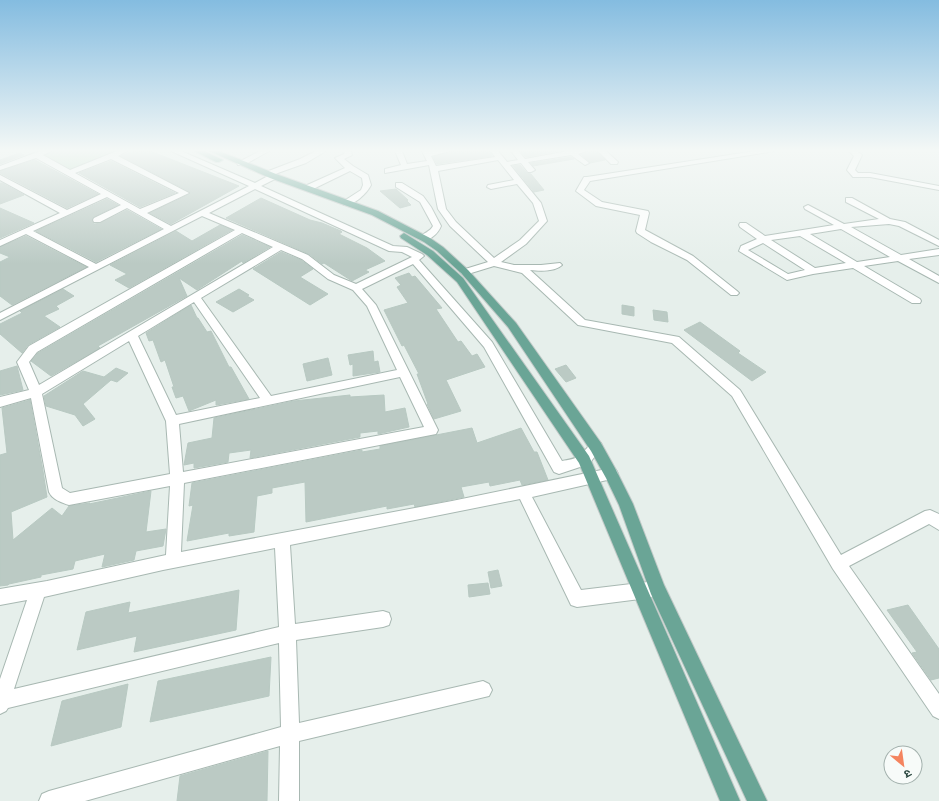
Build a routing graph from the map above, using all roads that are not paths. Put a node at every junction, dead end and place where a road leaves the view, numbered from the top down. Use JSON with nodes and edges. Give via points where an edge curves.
{"nodes":[{"id":1,"x":21,"y":188,"type":"edge"},
{"id":2,"x":98,"y":188,"type":"edge"},
{"id":3,"x":176,"y":188,"type":"edge"},
{"id":4,"x":248,"y":188,"type":"edge"},
{"id":5,"x":261,"y":188,"type":"edge"},
{"id":6,"x":297,"y":188,"type":"edge"},
{"id":7,"x":309,"y":188,"type":"edge"},
{"id":8,"x":365,"y":188,"type":"edge"},
{"id":9,"x":405,"y":188,"type":"edge"},
{"id":10,"x":437,"y":188,"type":"edge"},
{"id":11,"x":525,"y":188,"type":"edge"},
{"id":12,"x":582,"y":188,"type":"edge"},
{"id":13,"x":108,"y":194,"type":"junction"},
{"id":14,"x":849,"y":200,"type":"dead end"},
{"id":15,"x":347,"y":203,"type":"junction"},
{"id":16,"x":128,"y":205,"type":"junction"},
{"id":17,"x":808,"y":207,"type":"dead end"},
{"id":18,"x":141,"y":212,"type":"junction"},
{"id":19,"x":67,"y":213,"type":"junction"},
{"id":20,"x":202,"y":213,"type":"junction"},
{"id":21,"x":97,"y":220,"type":"dead end"},
{"id":22,"x":890,"y":221,"type":"junction"},
{"id":23,"x":744,"y":225,"type":"dead end"},
{"id":24,"x":842,"y":226,"type":"junction"},
{"id":25,"x":170,"y":229,"type":"junction"},
{"id":26,"x":241,"y":230,"type":"junction"},
{"id":27,"x":26,"y":231,"type":"junction"},
{"id":28,"x":802,"y":233,"type":"junction"},
{"id":29,"x":423,"y":238,"type":"junction"},
{"id":30,"x":763,"y":239,"type":"junction"},
{"id":31,"x":0,"y":243,"type":"edge"},
{"id":32,"x":939,"y":244,"type":"edge"},
{"id":33,"x":279,"y":247,"type":"junction"},
{"id":34,"x":939,"y":252,"type":"edge"},
{"id":35,"x":421,"y":256,"type":"junction"},
{"id":36,"x":898,"y":258,"type":"junction"},
{"id":37,"x":499,"y":260,"type":"junction"},
{"id":38,"x":557,"y":265,"type":"dead end"},
{"id":39,"x":857,"y":266,"type":"junction"},
{"id":40,"x":97,"y":268,"type":"junction"},
{"id":41,"x":813,"y":271,"type":"junction"},
{"id":42,"x":465,"y":272,"type":"junction"},
{"id":43,"x":939,"y":280,"type":"edge"},
{"id":44,"x":356,"y":288,"type":"junction"},
{"id":45,"x":734,"y":293,"type":"dead end"},
{"id":46,"x":195,"y":297,"type":"junction"},
{"id":47,"x":916,"y":301,"type":"dead end"},
{"id":48,"x":0,"y":305,"type":"edge"},
{"id":49,"x":11,"y":312,"type":"junction"},
{"id":50,"x":0,"y":318,"type":"edge"},
{"id":51,"x":132,"y":335,"type":"junction"},
{"id":52,"x":405,"y":372,"type":"junction"},
{"id":53,"x":36,"y":392,"type":"junction"},
{"id":54,"x":268,"y":401,"type":"junction"},
{"id":55,"x":0,"y":402,"type":"edge"},
{"id":56,"x":172,"y":420,"type":"junction"},
{"id":57,"x":596,"y":448,"type":"junction"},
{"id":58,"x":584,"y":460,"type":"junction"},
{"id":59,"x":610,"y":474,"type":"junction"},
{"id":60,"x":177,"y":478,"type":"junction"},
{"id":61,"x":592,"y":478,"type":"junction"},
{"id":62,"x":524,"y":492,"type":"junction"},
{"id":63,"x":939,"y":523,"type":"edge"},
{"id":64,"x":282,"y":539,"type":"junction"},
{"id":65,"x":173,"y":560,"type":"junction"},
{"id":66,"x":838,"y":564,"type":"junction"},
{"id":67,"x":657,"y":588,"type":"junction"},
{"id":68,"x":640,"y":591,"type":"junction"},
{"id":69,"x":38,"y":592,"type":"junction"},
{"id":70,"x":0,"y":598,"type":"edge"},
{"id":71,"x":383,"y":619,"type":"dead end"},
{"id":72,"x":288,"y":633,"type":"junction"},
{"id":73,"x":483,"y":690,"type":"dead end"},
{"id":74,"x":1,"y":703,"type":"edge"},
{"id":75,"x":939,"y":710,"type":"edge"},
{"id":76,"x":291,"y":734,"type":"junction"},
{"id":77,"x":49,"y":801,"type":"edge"},
{"id":78,"x":289,"y":801,"type":"edge"},
{"id":79,"x":730,"y":801,"type":"edge"},
{"id":80,"x":757,"y":801,"type":"edge"}],
"edges":[{"from":1,"to":19,"type":"street"},
{"from":2,"to":13,"type":"street"},
{"from":3,"to":18,"type":"street","via":[[185,193]]},
{"from":4,"to":20,"type":"street"},
{"from":5,"to":35,"type":"street","via":[[392,249],[404,249]]},
{"from":6,"to":35,"type":"main road","via":[[394,230]]},
{"from":7,"to":15,"type":"main road"},
{"from":8,"to":15,"type":"street"},
{"from":9,"to":29,"type":"street","via":[[425,203],[437,226],[435,231]]},
{"from":10,"to":37,"type":"street","via":[[442,209],[453,224]]},
{"from":11,"to":37,"type":"street","via":[[537,203],[544,221],[523,242]]},
{"from":12,"to":45,"type":"street","via":[[580,191],[599,204],[645,213],[640,231],[690,258]]},
{"from":13,"to":16,"type":"street"},
{"from":13,"to":19,"type":"street"},
{"from":14,"to":22,"type":"street"},
{"from":15,"to":29,"type":"main road"},
{"from":16,"to":18,"type":"street"},
{"from":16,"to":21,"type":"street"},
{"from":17,"to":24,"type":"street"},
{"from":18,"to":25,"type":"street"},
{"from":19,"to":27,"type":"street"},
{"from":20,"to":25,"type":"street"},
{"from":20,"to":26,"type":"street"},
{"from":22,"to":24,"type":"street"},
{"from":22,"to":32,"type":"street","via":[[902,224]]},
{"from":23,"to":30,"type":"street"},
{"from":24,"to":28,"type":"street"},
{"from":24,"to":36,"type":"street"},
{"from":25,"to":40,"type":"street"},
{"from":26,"to":33,"type":"street"},
{"from":26,"to":53,"type":"street","via":[[33,349],[22,362]]},
{"from":27,"to":31,"type":"street"},
{"from":27,"to":40,"type":"street"},
{"from":28,"to":30,"type":"street"},
{"from":28,"to":39,"type":"street"},
{"from":29,"to":42,"type":"main road","via":[[440,249]]},
{"from":30,"to":41,"type":"street"},
{"from":30,"to":41,"type":"street","via":[[744,248],[743,251],[787,277]]},
{"from":33,"to":44,"type":"street","via":[[305,257],[330,277]]},
{"from":33,"to":46,"type":"street"},
{"from":34,"to":36,"type":"street"},
{"from":35,"to":44,"type":"street"},
{"from":35,"to":58,"type":"main road","via":[[460,280]]},
{"from":35,"to":58,"type":"street","via":[[488,345],[559,468]]},
{"from":36,"to":39,"type":"street"},
{"from":36,"to":43,"type":"street"},
{"from":37,"to":38,"type":"street","via":[[516,267],[541,268]]},
{"from":37,"to":42,"type":"street"},
{"from":37,"to":66,"type":"street","via":[[525,271],[582,323],[675,340],[736,394]]},
{"from":39,"to":41,"type":"street"},
{"from":39,"to":47,"type":"street"},
{"from":40,"to":49,"type":"street"},
{"from":42,"to":57,"type":"main road","via":[[512,325]]},
{"from":44,"to":52,"type":"street","via":[[371,305]]},
{"from":46,"to":51,"type":"street"},
{"from":46,"to":54,"type":"street"},
{"from":48,"to":49,"type":"street"},
{"from":49,"to":50,"type":"street"},
{"from":51,"to":53,"type":"street"},
{"from":51,"to":56,"type":"street"},
{"from":52,"to":54,"type":"street"},
{"from":52,"to":60,"type":"street","via":[[432,430]]},
{"from":53,"to":55,"type":"street"},
{"from":53,"to":60,"type":"street","via":[[56,492],[69,499]]},
{"from":54,"to":56,"type":"street"},
{"from":56,"to":60,"type":"street"},
{"from":57,"to":58,"type":"street"},
{"from":57,"to":59,"type":"main road"},
{"from":58,"to":61,"type":"main road"},
{"from":59,"to":61,"type":"street"},
{"from":59,"to":67,"type":"main road","via":[[626,504]]},
{"from":60,"to":65,"type":"street"},
{"from":61,"to":62,"type":"street"},
{"from":61,"to":68,"type":"main road"},
{"from":62,"to":64,"type":"street"},
{"from":62,"to":68,"type":"street","via":[[577,599]]},
{"from":63,"to":66,"type":"street","via":[[930,516]]},
{"from":64,"to":65,"type":"street"},
{"from":64,"to":72,"type":"street"},
{"from":65,"to":69,"type":"street"},
{"from":66,"to":75,"type":"street"},
{"from":67,"to":68,"type":"street"},
{"from":67,"to":80,"type":"main road"},
{"from":68,"to":79,"type":"main road"},
{"from":69,"to":70,"type":"street"},
{"from":69,"to":74,"type":"street"},
{"from":71,"to":72,"type":"street"},
{"from":72,"to":74,"type":"street"},
{"from":72,"to":76,"type":"street"},
{"from":73,"to":76,"type":"street"},
{"from":76,"to":77,"type":"street"},
{"from":76,"to":78,"type":"street"}]}
